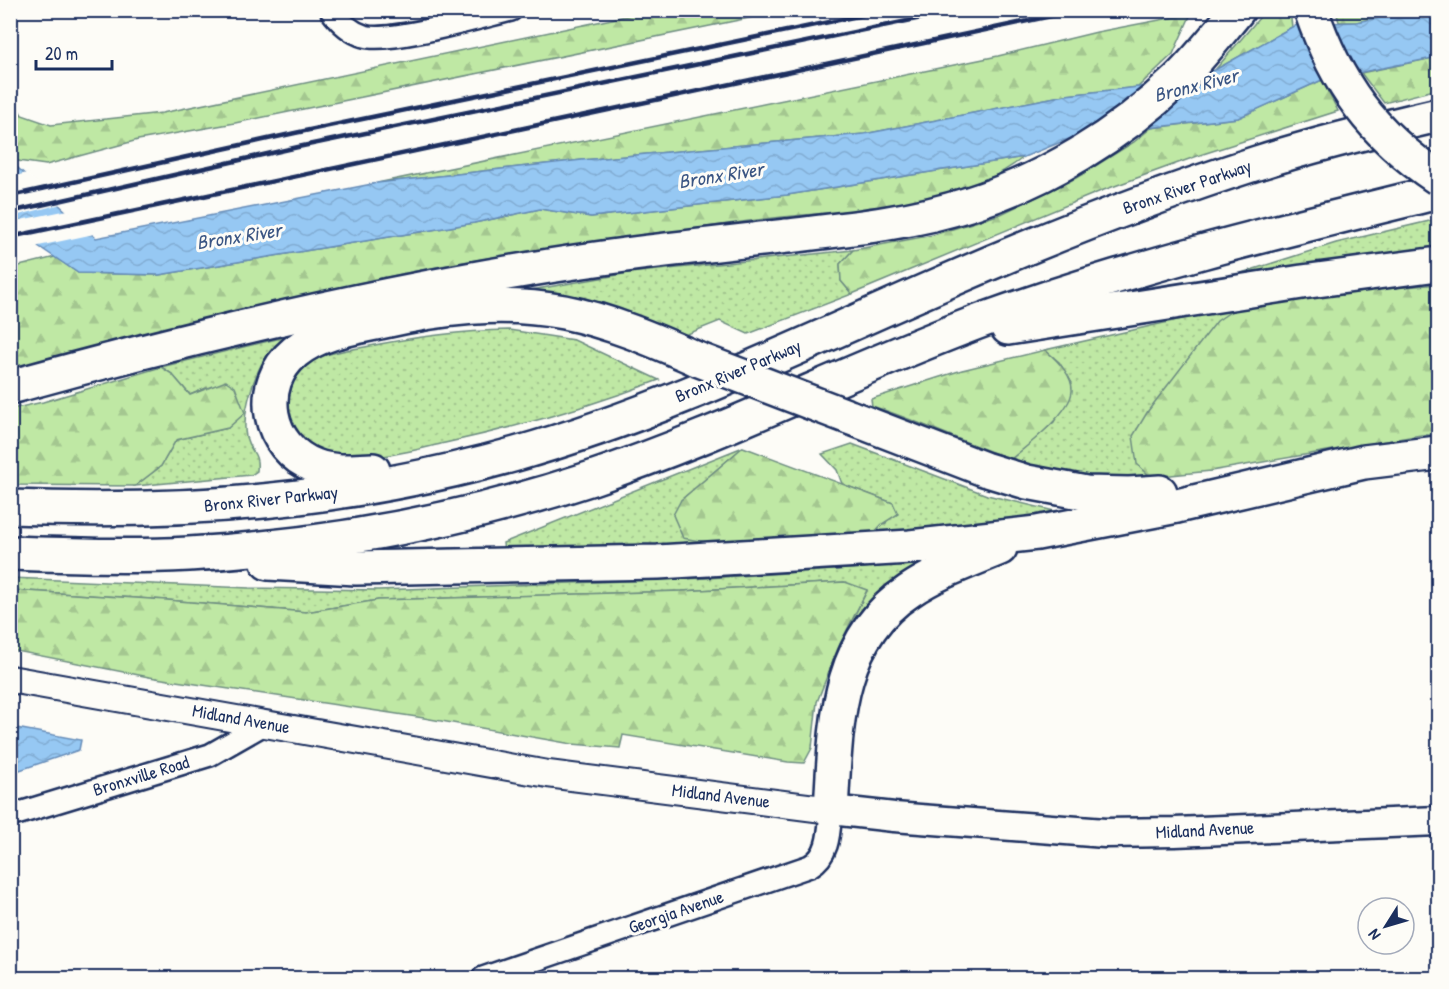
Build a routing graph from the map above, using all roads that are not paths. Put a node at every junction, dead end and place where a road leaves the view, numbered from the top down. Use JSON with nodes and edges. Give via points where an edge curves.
{"nodes":[{"id":1,"x":511,"y":10,"type":"edge"},
{"id":2,"x":1238,"y":10,"type":"edge"},
{"id":3,"x":1311,"y":10,"type":"edge"},
{"id":4,"x":333,"y":13,"type":"edge"},
{"id":5,"x":1438,"y":115,"type":"edge"},
{"id":6,"x":1438,"y":178,"type":"edge"},
{"id":7,"x":1438,"y":192,"type":"edge"},
{"id":8,"x":1438,"y":264,"type":"edge"},
{"id":9,"x":929,"y":342,"type":"junction"},
{"id":10,"x":10,"y":387,"type":"edge"},
{"id":11,"x":1438,"y":453,"type":"edge"},
{"id":12,"x":474,"y":465,"type":"junction"},
{"id":13,"x":1337,"y":467,"type":"junction"},
{"id":14,"x":10,"y":507,"type":"edge"},
{"id":15,"x":1037,"y":533,"type":"junction"},
{"id":16,"x":10,"y":553,"type":"edge"},
{"id":17,"x":143,"y":555,"type":"junction"},
{"id":18,"x":10,"y":679,"type":"edge"},
{"id":19,"x":266,"y":723,"type":"junction"},
{"id":20,"x":831,"y":810,"type":"junction"},
{"id":21,"x":10,"y":816,"type":"edge"},
{"id":22,"x":1438,"y":821,"type":"edge"},
{"id":23,"x":483,"y":978,"type":"edge"}],
"edges":[{"from":1,"to":4,"type":"street","via":[[387,38],[365,37],[350,30]]},
{"from":2,"to":10,"type":"highway","via":[[1199,57],[1120,129],[1035,179],[969,205],[881,224],[609,256],[449,283],[209,335]]},
{"from":3,"to":6,"type":"highway","bridge":true,"via":[[1337,73],[1362,111],[1397,148]]},
{"from":5,"to":12,"type":"highway","name":"Bronx River Parkway","via":[[1304,149],[1170,192],[1037,243],[649,408]]},
{"from":7,"to":9,"type":"highway","via":[[1080,287]]},
{"from":8,"to":9,"type":"highway","via":[[1170,302]]},
{"from":9,"to":17,"type":"highway","via":[[649,458],[533,496],[424,523],[320,541]]},
{"from":11,"to":13,"type":"highway"},
{"from":12,"to":13,"type":"highway","bridge":true,"via":[[357,471],[315,466],[295,455],[275,429],[270,397],[276,376],[297,350],[328,335],[418,314],[512,306],[565,312],[603,322],[1006,476],[1048,488],[1129,494],[1163,492]]},
{"from":12,"to":14,"type":"highway","name":"Bronx River Parkway","via":[[380,485],[246,504],[152,509]]},
{"from":13,"to":15,"type":"highway","via":[[1177,506]]},
{"from":15,"to":17,"type":"highway","via":[[872,550],[658,562],[356,568]]},
{"from":15,"to":20,"type":"highway","via":[[927,580],[891,605],[869,630],[840,699]]},
{"from":16,"to":17,"type":"highway"},
{"from":18,"to":19,"type":"street","name":"Midland Avenue"},
{"from":19,"to":20,"type":"street","name":"Midland Avenue","via":[[548,774]]},
{"from":19,"to":21,"type":"street","name":"Bronxville Road","via":[[210,755]]},
{"from":20,"to":22,"type":"main road","name":"Midland Avenue","via":[[1106,833]]},
{"from":20,"to":23,"type":"street","name":"Georgia Avenue","via":[[825,849],[810,866]]}]}
